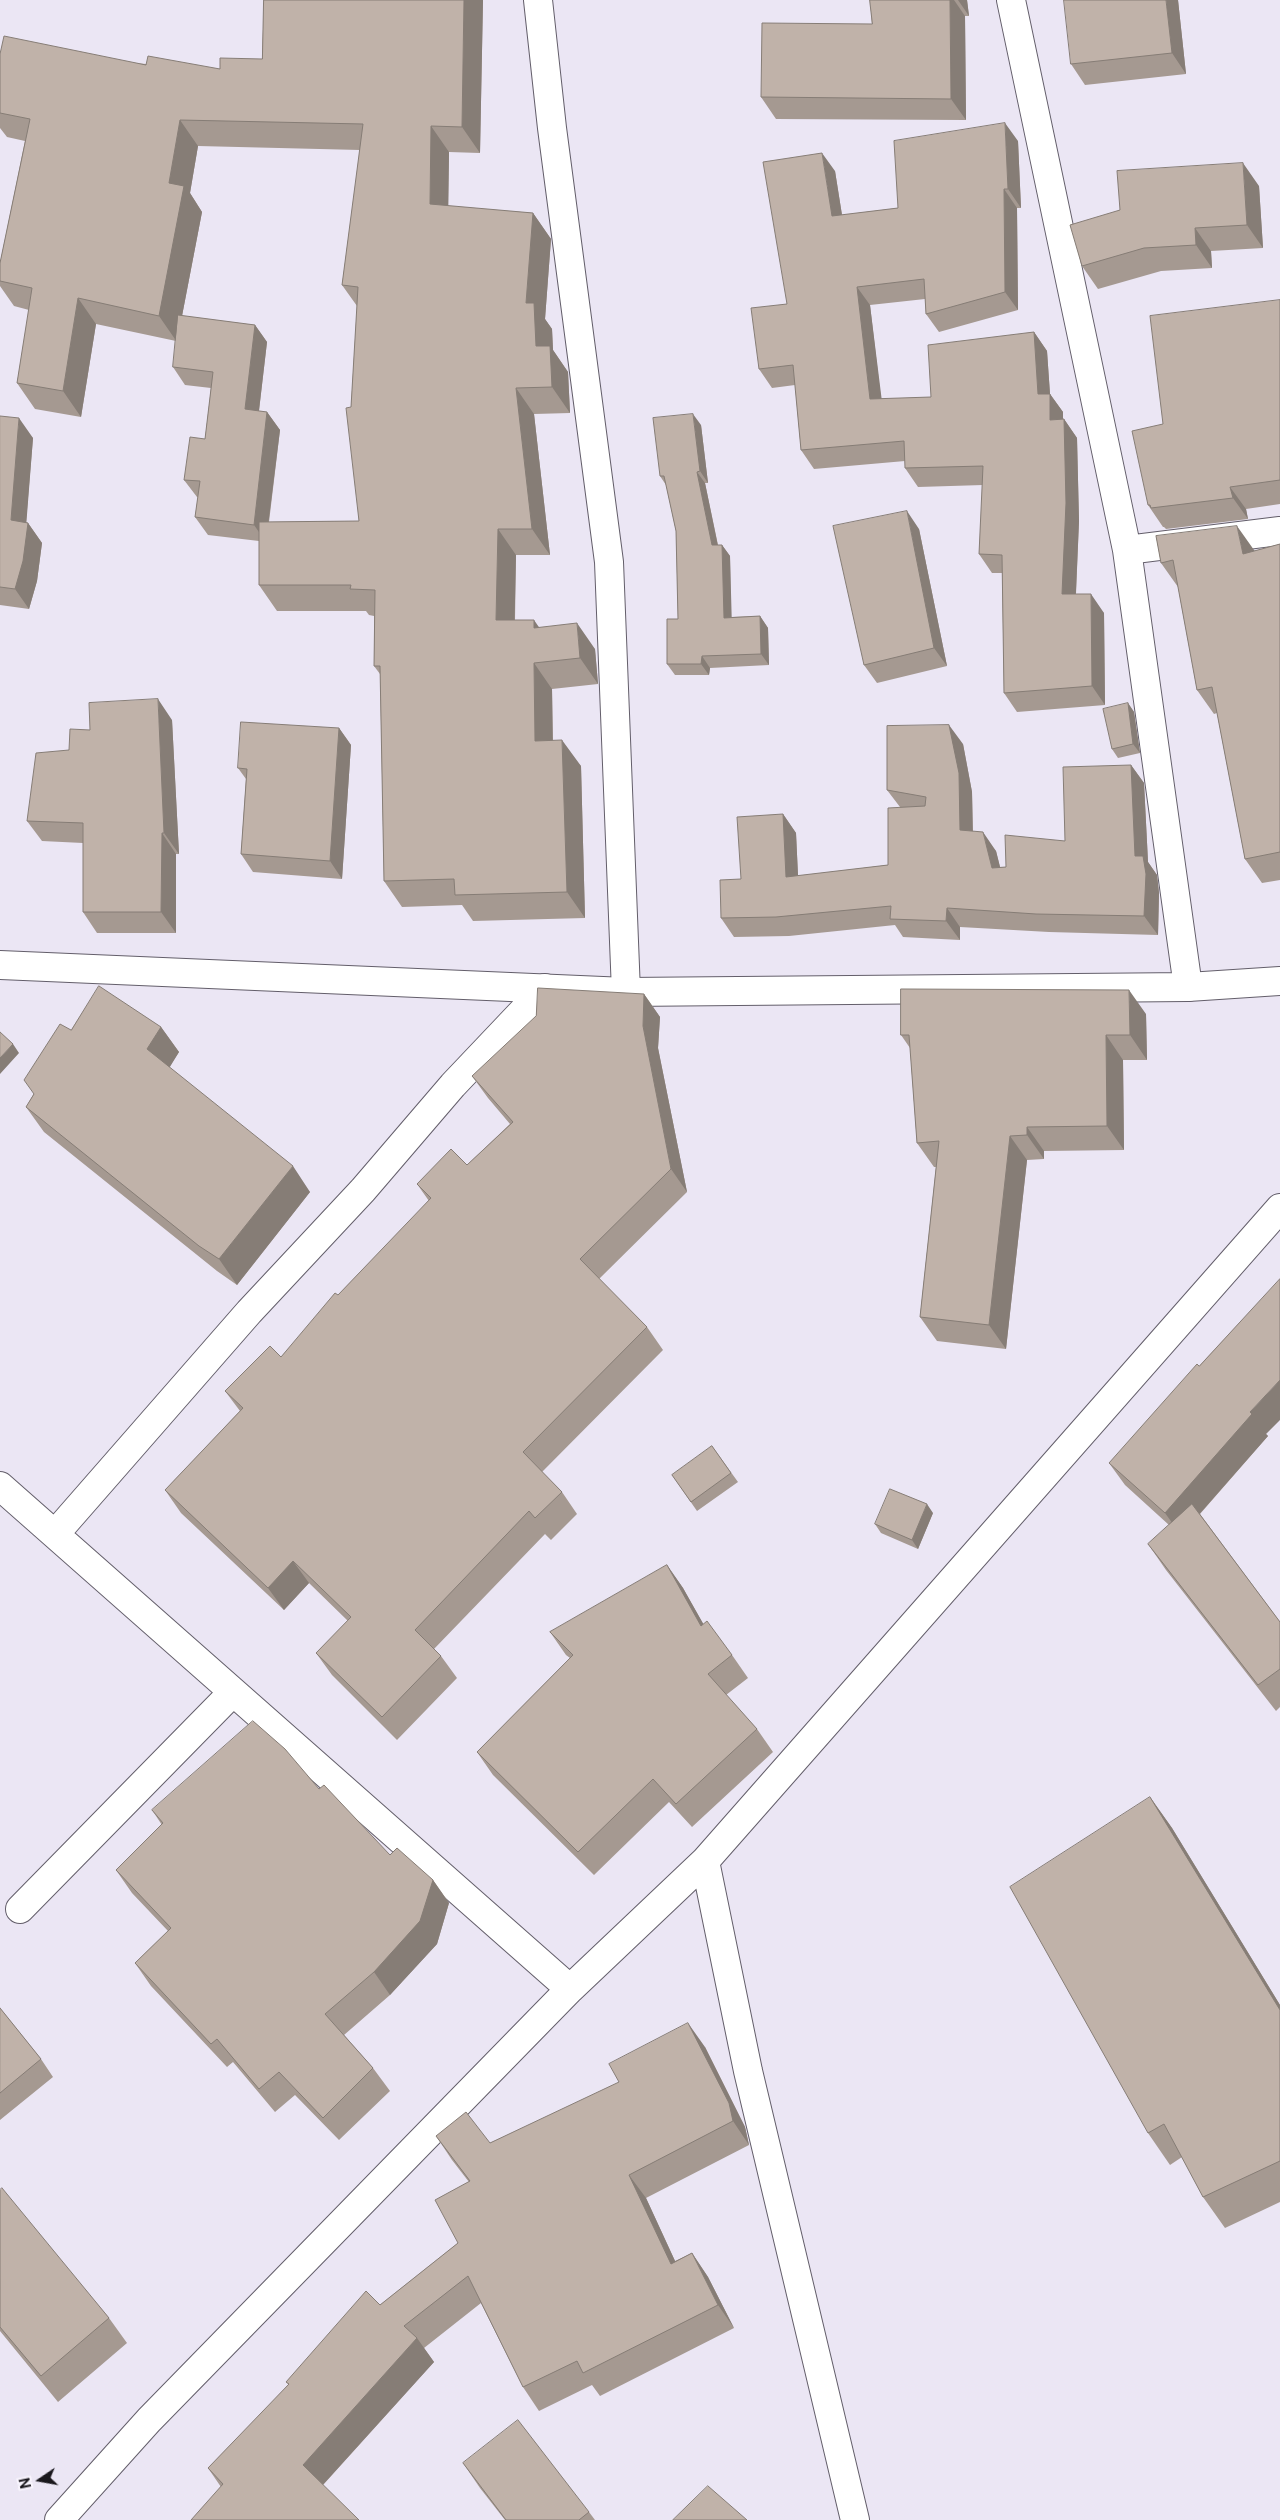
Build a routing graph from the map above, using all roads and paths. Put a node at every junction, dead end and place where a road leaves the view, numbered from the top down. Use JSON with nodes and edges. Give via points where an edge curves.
{"nodes":[{"id":1,"x":538,"y":0,"type":"edge"},
{"id":2,"x":1011,"y":0,"type":"edge"},
{"id":3,"x":1280,"y":531,"type":"edge"},
{"id":4,"x":1127,"y":550,"type":"junction"},
{"id":5,"x":0,"y":965,"type":"edge"},
{"id":6,"x":1280,"y":981,"type":"edge"},
{"id":7,"x":1188,"y":987,"type":"junction"},
{"id":8,"x":545,"y":988,"type":"junction"},
{"id":9,"x":626,"y":992,"type":"junction"},
{"id":10,"x":1280,"y":1208,"type":"edge"},
{"id":11,"x":0,"y":1486,"type":"edge"},
{"id":12,"x":55,"y":1534,"type":"junction"},
{"id":13,"x":234,"y":1692,"type":"junction"},
{"id":14,"x":705,"y":1861,"type":"junction"},
{"id":15,"x":20,"y":1909,"type":"dead end"},
{"id":16,"x":570,"y":1989,"type":"junction"},
{"id":17,"x":59,"y":2520,"type":"edge"},
{"id":18,"x":855,"y":2520,"type":"edge"}],
"edges":[{"from":1,"to":9,"type":"street","via":[[609,562]]},
{"from":2,"to":4,"type":"street"},
{"from":3,"to":4,"type":"street"},
{"from":4,"to":7,"type":"street"},
{"from":5,"to":8,"type":"street"},
{"from":6,"to":7,"type":"street"},
{"from":7,"to":9,"type":"street"},
{"from":8,"to":9,"type":"street"},
{"from":8,"to":12,"type":"street","via":[[249,1312]]},
{"from":10,"to":14,"type":"street"},
{"from":11,"to":12,"type":"street"},
{"from":12,"to":13,"type":"street"},
{"from":13,"to":15,"type":"street"},
{"from":13,"to":16,"type":"street"},
{"from":14,"to":16,"type":"street"},
{"from":14,"to":18,"type":"street","via":[[748,2071]]},
{"from":16,"to":17,"type":"street","via":[[149,2420]]}]}
